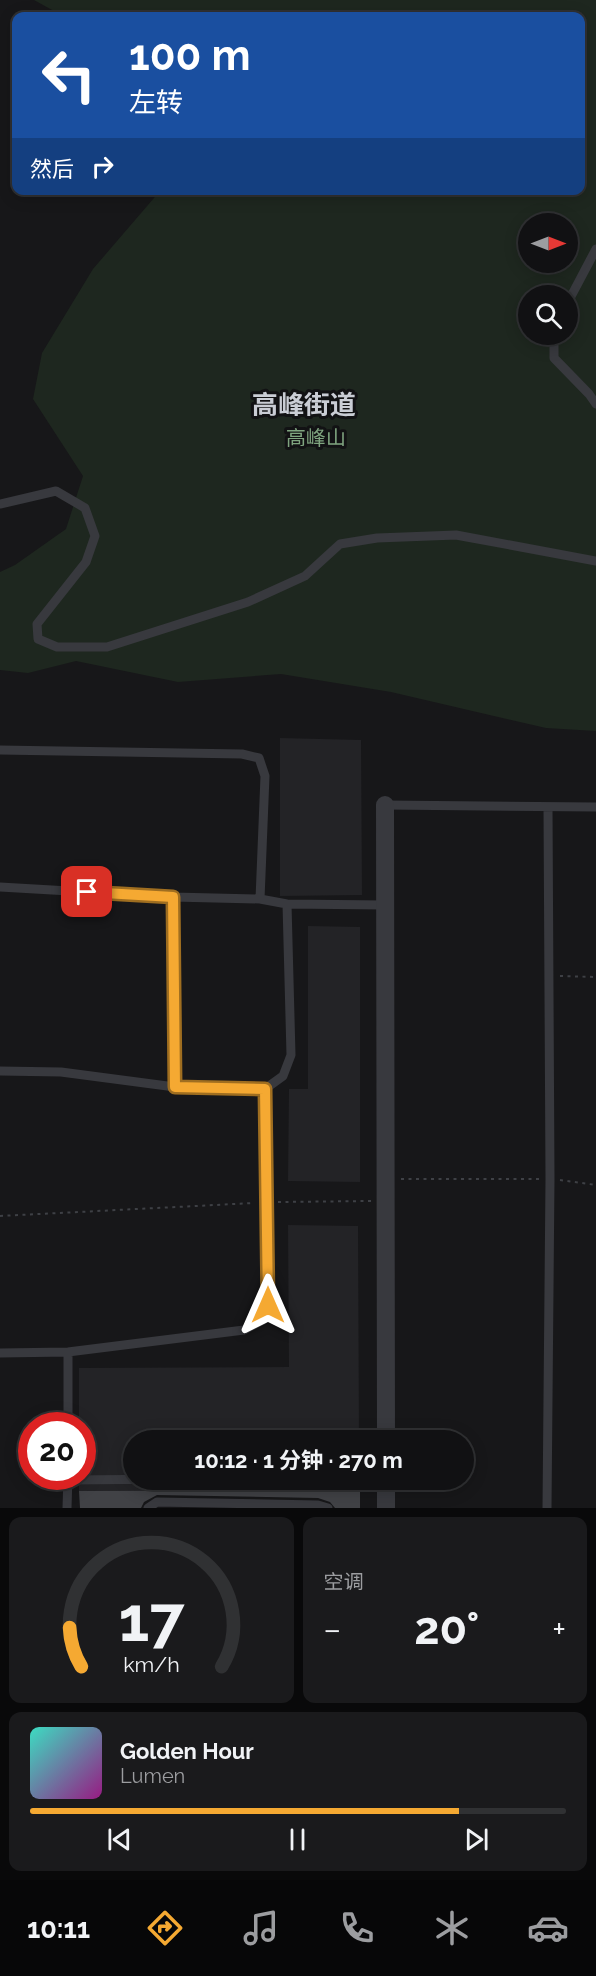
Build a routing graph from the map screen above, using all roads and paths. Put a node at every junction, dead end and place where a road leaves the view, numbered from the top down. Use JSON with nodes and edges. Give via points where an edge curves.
{"nodes":[{"id":1,"x":596,"y":249,"type":"edge"},
{"id":2,"x":577,"y":285,"type":"edge"},
{"id":3,"x":554,"y":345,"type":"edge"},
{"id":4,"x":596,"y":405,"type":"edge"},
{"id":5,"x":0,"y":504,"type":"edge"},
{"id":6,"x":596,"y":561,"type":"edge"},
{"id":7,"x":0,"y":750,"type":"edge"},
{"id":8,"x":386,"y":805,"type":"joint"},
{"id":9,"x":548,"y":807,"type":"junction"},
{"id":10,"x":596,"y":807,"type":"edge"},
{"id":11,"x":0,"y":887,"type":"edge"},
{"id":12,"x":173,"y":897,"type":"junction"},
{"id":13,"x":260,"y":899,"type":"junction"},
{"id":14,"x":286,"y":904,"type":"junction"},
{"id":15,"x":386,"y":905,"type":"junction"},
{"id":16,"x":548,"y":976,"type":"junction"},
{"id":17,"x":596,"y":976,"type":"edge"},
{"id":18,"x":0,"y":1071,"type":"edge"},
{"id":19,"x":175,"y":1087,"type":"junction"},
{"id":20,"x":265,"y":1089,"type":"junction"},
{"id":21,"x":386,"y":1179,"type":"junction"},
{"id":22,"x":550,"y":1179,"type":"junction"},
{"id":23,"x":596,"y":1185,"type":"edge"},
{"id":24,"x":386,"y":1201,"type":"junction"},
{"id":25,"x":267,"y":1202,"type":"junction"},
{"id":26,"x":0,"y":1216,"type":"edge"},
{"id":27,"x":68,"y":1352,"type":"junction"},
{"id":28,"x":0,"y":1353,"type":"edge"},
{"id":29,"x":68,"y":1412,"type":"edge"},
{"id":30,"x":386,"y":1430,"type":"edge"},
{"id":31,"x":96,"y":1478,"type":"edge"},
{"id":32,"x":123,"y":1478,"type":"edge"},
{"id":33,"x":68,"y":1490,"type":"edge"},
{"id":34,"x":386,"y":1490,"type":"edge"},
{"id":35,"x":67,"y":1508,"type":"edge"},
{"id":36,"x":148,"y":1508,"type":"edge"},
{"id":37,"x":328,"y":1508,"type":"edge"},
{"id":38,"x":386,"y":1508,"type":"edge"},
{"id":39,"x":547,"y":1508,"type":"edge"}],
"edges":[{"from":1,"to":2,"type":"lane"},
{"from":3,"to":4,"type":"lane","via":[[554,358]]},
{"from":5,"to":6,"type":"lane","via":[[56,491],[85,508],[95,536],[86,562],[37,624],[38,639],[57,647],[107,647],[248,602],[304,576],[340,544],[377,538],[456,536]]},
{"from":7,"to":13,"type":"lane","via":[[242,754],[259,758],[265,776]]},
{"from":8,"to":9,"type":"lane"},
{"from":8,"to":15,"type":"street"},
{"from":9,"to":10,"type":"lane"},
{"from":9,"to":16,"type":"lane"},
{"from":11,"to":12,"type":"lane"},
{"from":12,"to":13,"type":"lane"},
{"from":12,"to":19,"type":"lane"},
{"from":13,"to":14,"type":"lane"},
{"from":14,"to":15,"type":"lane"},
{"from":14,"to":20,"type":"lane","via":[[291,1055],[284,1076]]},
{"from":15,"to":21,"type":"street"},
{"from":16,"to":17,"type":"path"},
{"from":16,"to":22,"type":"lane"},
{"from":18,"to":19,"type":"lane","via":[[61,1072]]},
{"from":19,"to":20,"type":"lane"},
{"from":20,"to":25,"type":"lane"},
{"from":21,"to":22,"type":"path"},
{"from":21,"to":24,"type":"street"},
{"from":22,"to":23,"type":"path"},
{"from":22,"to":39,"type":"lane"},
{"from":24,"to":25,"type":"path"},
{"from":24,"to":30,"type":"street"},
{"from":25,"to":26,"type":"path"},
{"from":25,"to":27,"type":"lane","via":[[268,1305],[262,1320],[244,1330]]},
{"from":27,"to":28,"type":"lane"},
{"from":27,"to":29,"type":"lane"},
{"from":31,"to":32,"type":"lane"},
{"from":33,"to":35,"type":"lane"},
{"from":34,"to":38,"type":"street"},
{"from":36,"to":37,"type":"lane","via":[[157,1502]]}]}
